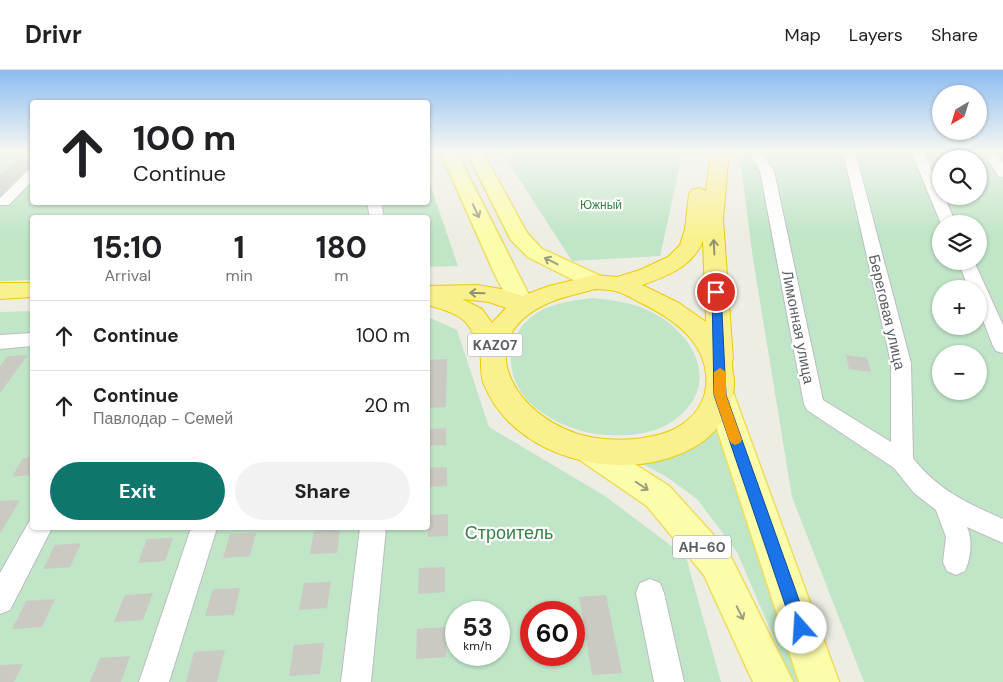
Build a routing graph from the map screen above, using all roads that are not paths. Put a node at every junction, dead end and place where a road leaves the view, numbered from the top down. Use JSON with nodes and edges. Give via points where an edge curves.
{"nodes":[{"id":1,"x":26,"y":180,"type":"edge"},
{"id":2,"x":461,"y":180,"type":"edge"},
{"id":3,"x":489,"y":180,"type":"edge"},
{"id":4,"x":701,"y":180,"type":"edge"},
{"id":5,"x":717,"y":180,"type":"edge"},
{"id":6,"x":769,"y":180,"type":"edge"},
{"id":7,"x":856,"y":180,"type":"edge"},
{"id":8,"x":930,"y":180,"type":"edge"},
{"id":9,"x":4,"y":202,"type":"dead end"},
{"id":10,"x":945,"y":215,"type":"edge"},
{"id":11,"x":607,"y":283,"type":"junction"},
{"id":12,"x":30,"y":290,"type":"edge"},
{"id":13,"x":0,"y":291,"type":"edge"},
{"id":14,"x":430,"y":295,"type":"edge"},
{"id":15,"x":430,"y":296,"type":"edge"},
{"id":16,"x":523,"y":307,"type":"junction"},
{"id":17,"x":987,"y":310,"type":"edge"},
{"id":18,"x":30,"y":340,"type":"edge"},
{"id":19,"x":0,"y":342,"type":"edge"},
{"id":20,"x":1003,"y":346,"type":"edge"},
{"id":21,"x":492,"y":351,"type":"junction"},
{"id":22,"x":720,"y":380,"type":"junction"},
{"id":23,"x":587,"y":449,"type":"junction"},
{"id":24,"x":906,"y":467,"type":"junction"},
{"id":25,"x":946,"y":504,"type":"junction"},
{"id":26,"x":38,"y":530,"type":"edge"},
{"id":27,"x":203,"y":530,"type":"edge"},
{"id":28,"x":372,"y":530,"type":"edge"},
{"id":29,"x":1003,"y":531,"type":"edge"},
{"id":30,"x":956,"y":562,"type":"dead end"},
{"id":31,"x":650,"y":593,"type":"dead end"},
{"id":32,"x":0,"y":600,"type":"edge"},
{"id":33,"x":154,"y":682,"type":"edge"},
{"id":34,"x":356,"y":682,"type":"edge"},
{"id":35,"x":668,"y":682,"type":"edge"},
{"id":36,"x":773,"y":682,"type":"edge"},
{"id":37,"x":819,"y":682,"type":"edge"}],
"edges":[{"from":1,"to":9,"type":"street"},
{"from":2,"to":16,"type":"main road","one_way":true},
{"from":11,"to":3,"type":"main road","one_way":true,"via":[[535,253],[518,236]]},
{"from":4,"to":11,"type":"highway","number":"KAZ07","via":[[691,246],[678,260],[656,272]]},
{"from":22,"to":5,"type":"highway","number":"KAZ07","one_way":true,"via":[[713,219]]},
{"from":6,"to":24,"type":"street","name":"Лимонная улица","via":[[814,404]]},
{"from":7,"to":24,"type":"street","name":"Береговая улица","via":[[901,364]]},
{"from":8,"to":10,"type":"street"},
{"from":11,"to":16,"type":"highway","number":"KAZ07","via":[[558,291]]},
{"from":11,"to":22,"type":"highway","via":[[682,315],[706,338]]},
{"from":12,"to":13,"type":"highway"},
{"from":16,"to":14,"type":"highway","number":"KAZ07","one_way":true,"via":[[505,297],[488,294]]},
{"from":15,"to":21,"type":"highway","number":"KAZ07","via":[[470,312],[482,323]]},
{"from":16,"to":21,"type":"highway","number":"KAZ07","via":[[500,328]]},
{"from":17,"to":20,"type":"street"},
{"from":18,"to":19,"type":"street"},
{"from":21,"to":23,"type":"highway","number":"KAZ07","via":[[495,379],[511,407],[540,431]]},
{"from":22,"to":23,"type":"highway","number":"KAZ07","via":[[709,418],[686,438],[655,450],[618,454]]},
{"from":22,"to":37,"type":"main road"},
{"from":23,"to":36,"type":"main road","number":"АН-60","one_way":true,"via":[[658,496],[716,563]]},
{"from":24,"to":25,"type":"street","name":"Лимонная улица"},
{"from":25,"to":29,"type":"street"},
{"from":25,"to":30,"type":"street","via":[[959,536]]},
{"from":26,"to":32,"type":"street"},
{"from":27,"to":33,"type":"street"},
{"from":28,"to":34,"type":"street"},
{"from":31,"to":35,"type":"street"}]}
